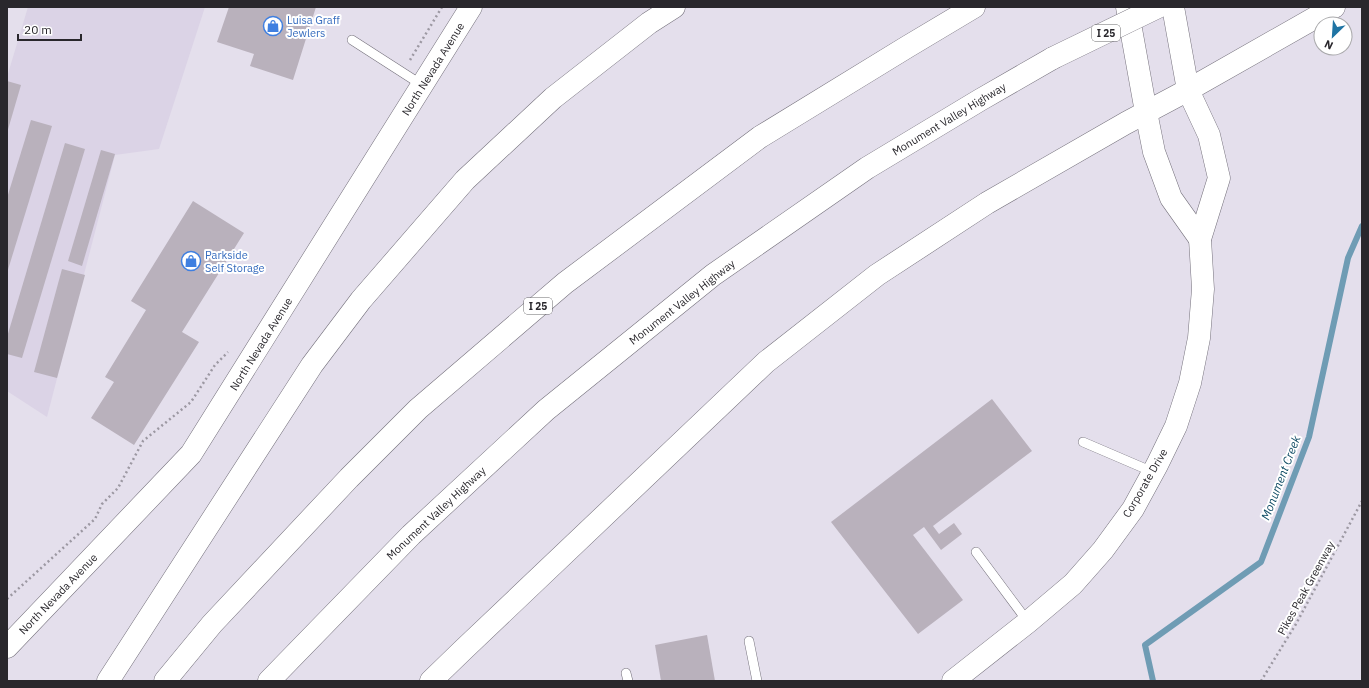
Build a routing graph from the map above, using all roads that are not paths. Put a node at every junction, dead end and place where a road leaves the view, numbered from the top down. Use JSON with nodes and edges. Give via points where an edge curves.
{"nodes":[{"id":1,"x":471,"y":7,"type":"edge"},
{"id":2,"x":674,"y":7,"type":"edge"},
{"id":3,"x":974,"y":7,"type":"edge"},
{"id":4,"x":1127,"y":7,"type":"edge"},
{"id":5,"x":1158,"y":7,"type":"edge"},
{"id":6,"x":1173,"y":7,"type":"edge"},
{"id":7,"x":1334,"y":7,"type":"edge"},
{"id":8,"x":352,"y":40,"type":"dead end"},
{"id":9,"x":422,"y":85,"type":"junction"},
{"id":10,"x":1188,"y":90,"type":"junction"},
{"id":11,"x":1146,"y":112,"type":"junction"},
{"id":12,"x":1200,"y":239,"type":"junction"},
{"id":13,"x":1083,"y":442,"type":"dead end"},
{"id":14,"x":1153,"y":472,"type":"junction"},
{"id":15,"x":976,"y":552,"type":"dead end"},
{"id":16,"x":1028,"y":622,"type":"junction"},
{"id":17,"x":749,"y":641,"type":"dead end"},
{"id":18,"x":7,"y":647,"type":"edge"},
{"id":19,"x":108,"y":681,"type":"edge"},
{"id":20,"x":165,"y":681,"type":"edge"},
{"id":21,"x":269,"y":681,"type":"edge"},
{"id":22,"x":431,"y":681,"type":"edge"},
{"id":23,"x":757,"y":681,"type":"edge"},
{"id":24,"x":953,"y":681,"type":"edge"}],
"edges":[{"from":1,"to":9,"type":"main road","name":"North Nevada Avenue"},
{"from":2,"to":19,"type":"main road","via":[[649,23],[547,103],[465,180],[360,300],[312,365]]},
{"from":3,"to":20,"type":"main road","number":"I 25","via":[[760,137],[565,283],[418,409],[349,478],[212,624]]},
{"from":4,"to":11,"type":"main road"},
{"from":5,"to":21,"type":"main road","name":"Monument Valley Highway","number":"I 25","bridge":true,"via":[[1053,58],[980,100],[868,168],[713,275],[541,415],[411,535]]},
{"from":6,"to":10,"type":"main road"},
{"from":7,"to":10,"type":"main road"},
{"from":8,"to":9,"type":"lane"},
{"from":9,"to":18,"type":"main road","name":"North Nevada Avenue","via":[[191,454]]},
{"from":10,"to":11,"type":"main road"},
{"from":10,"to":12,"type":"main road","name":"Corporate Drive","via":[[1209,135],[1219,178]]},
{"from":11,"to":12,"type":"main road","via":[[1154,152],[1171,198]]},
{"from":11,"to":22,"type":"main road","via":[[988,203],[877,275],[766,362]]},
{"from":12,"to":14,"type":"main road","name":"Corporate Drive","via":[[1203,289],[1199,338],[1190,384],[1176,426]]},
{"from":13,"to":14,"type":"lane"},
{"from":14,"to":16,"type":"main road","name":"Corporate Drive","via":[[1133,509],[1103,550],[1073,584]]},
{"from":15,"to":16,"type":"lane"},
{"from":16,"to":24,"type":"main road","name":"Corporate Drive"},
{"from":17,"to":23,"type":"lane"}]}
